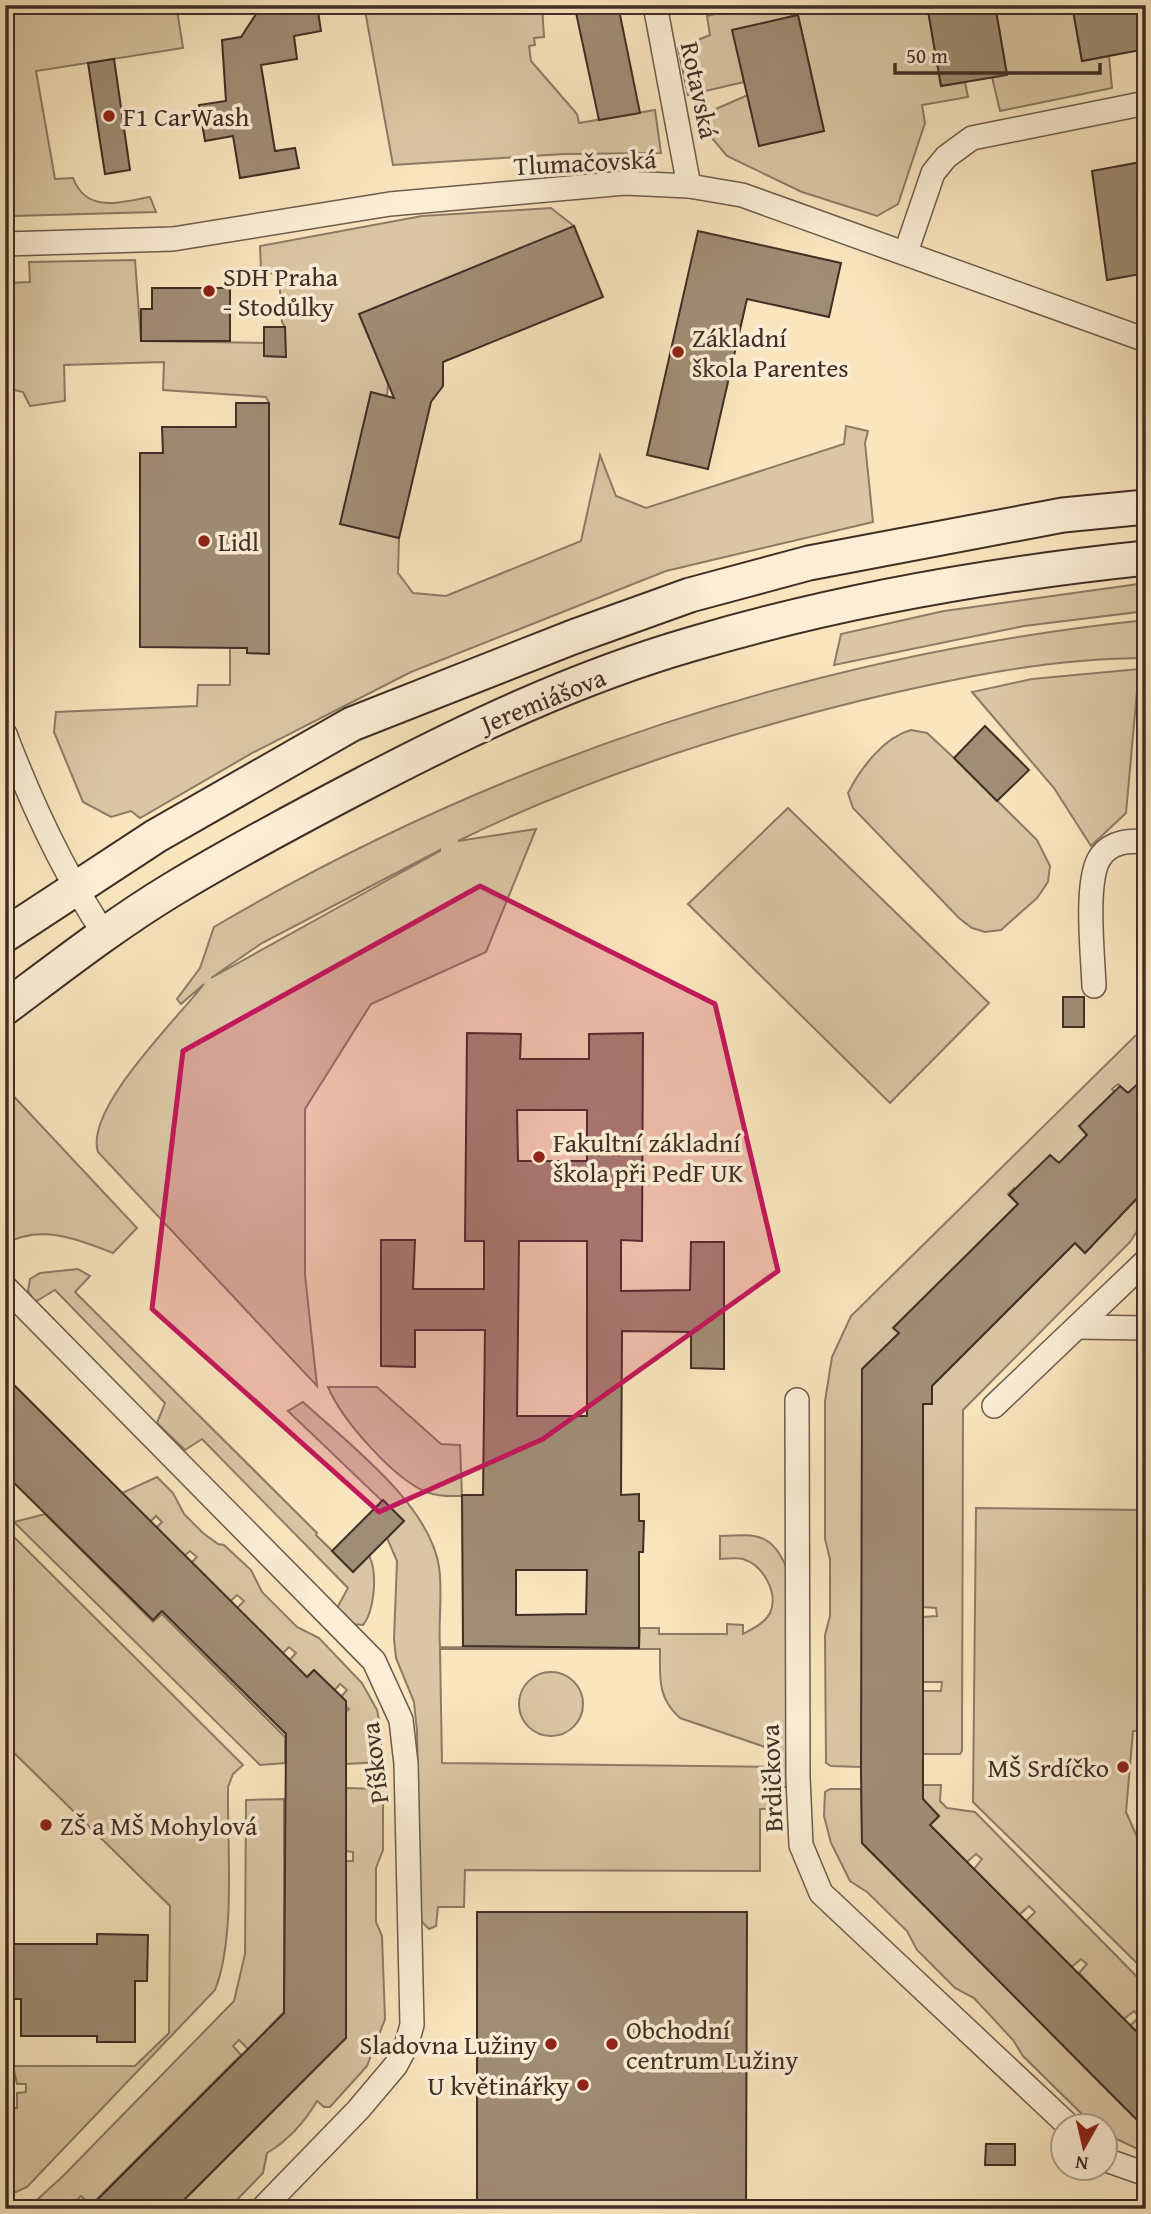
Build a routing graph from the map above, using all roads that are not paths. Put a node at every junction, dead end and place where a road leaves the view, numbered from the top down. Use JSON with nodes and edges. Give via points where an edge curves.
{"nodes":[{"id":1,"x":654,"y":5,"type":"edge"},
{"id":2,"x":1146,"y":103,"type":"edge"},
{"id":3,"x":690,"y":186,"type":"junction"},
{"id":4,"x":5,"y":244,"type":"edge"},
{"id":5,"x":906,"y":252,"type":"junction"},
{"id":6,"x":1146,"y":340,"type":"edge"},
{"id":7,"x":1146,"y":507,"type":"edge"},
{"id":8,"x":1146,"y":558,"type":"edge"},
{"id":9,"x":5,"y":734,"type":"edge"},
{"id":10,"x":1146,"y":841,"type":"edge"},
{"id":11,"x":73,"y":888,"type":"junction"},
{"id":12,"x":5,"y":935,"type":"edge"},
{"id":13,"x":105,"y":935,"type":"junction"},
{"id":14,"x":1094,"y":986,"type":"dead end"},
{"id":15,"x":5,"y":1008,"type":"edge"},
{"id":16,"x":1146,"y":1261,"type":"edge"},
{"id":17,"x":5,"y":1287,"type":"edge"},
{"id":18,"x":1077,"y":1327,"type":"junction"},
{"id":19,"x":1146,"y":1328,"type":"edge"},
{"id":20,"x":797,"y":1401,"type":"dead end"},
{"id":21,"x":994,"y":1406,"type":"dead end"},
{"id":22,"x":1054,"y":2112,"type":"edge"},
{"id":23,"x":1120,"y":2166,"type":"edge"},
{"id":24,"x":1146,"y":2174,"type":"edge"},
{"id":25,"x":263,"y":2208,"type":"edge"}],
"edges":[{"from":1,"to":3,"type":"street","name":"Rotavská"},
{"from":2,"to":5,"type":"street","via":[[972,138],[933,173]]},
{"from":3,"to":4,"type":"street","name":"Tlumačovská","via":[[625,183],[390,204],[173,239]]},
{"from":3,"to":5,"type":"street","name":"Tlumačovská","via":[[742,195]]},
{"from":5,"to":6,"type":"street","name":"Tlumačovská"},
{"from":7,"to":11,"type":"main road","name":"Jeremiášova","via":[[1063,515],[809,563],[677,599],[352,724]]},
{"from":8,"to":13,"type":"main road","name":"Jeremiášova","via":[[941,585],[792,617],[689,645],[588,680],[461,733],[298,818],[171,890]]},
{"from":9,"to":11,"type":"street"},
{"from":10,"to":14,"type":"street","via":[[1122,841],[1101,855],[1093,875]]},
{"from":11,"to":12,"type":"main road","name":"Jeremiášova"},
{"from":11,"to":13,"type":"street"},
{"from":13,"to":15,"type":"main road","name":"Jeremiášova"},
{"from":16,"to":18,"type":"street"},
{"from":17,"to":25,"type":"street","name":"Píškova","via":[[374,1661],[401,1720],[407,1776],[412,2025],[396,2065]]},
{"from":18,"to":19,"type":"street"},
{"from":18,"to":21,"type":"street"},
{"from":20,"to":22,"type":"street","name":"Brdičkova","via":[[801,1844],[821,1894]]},
{"from":23,"to":24,"type":"street"}]}
